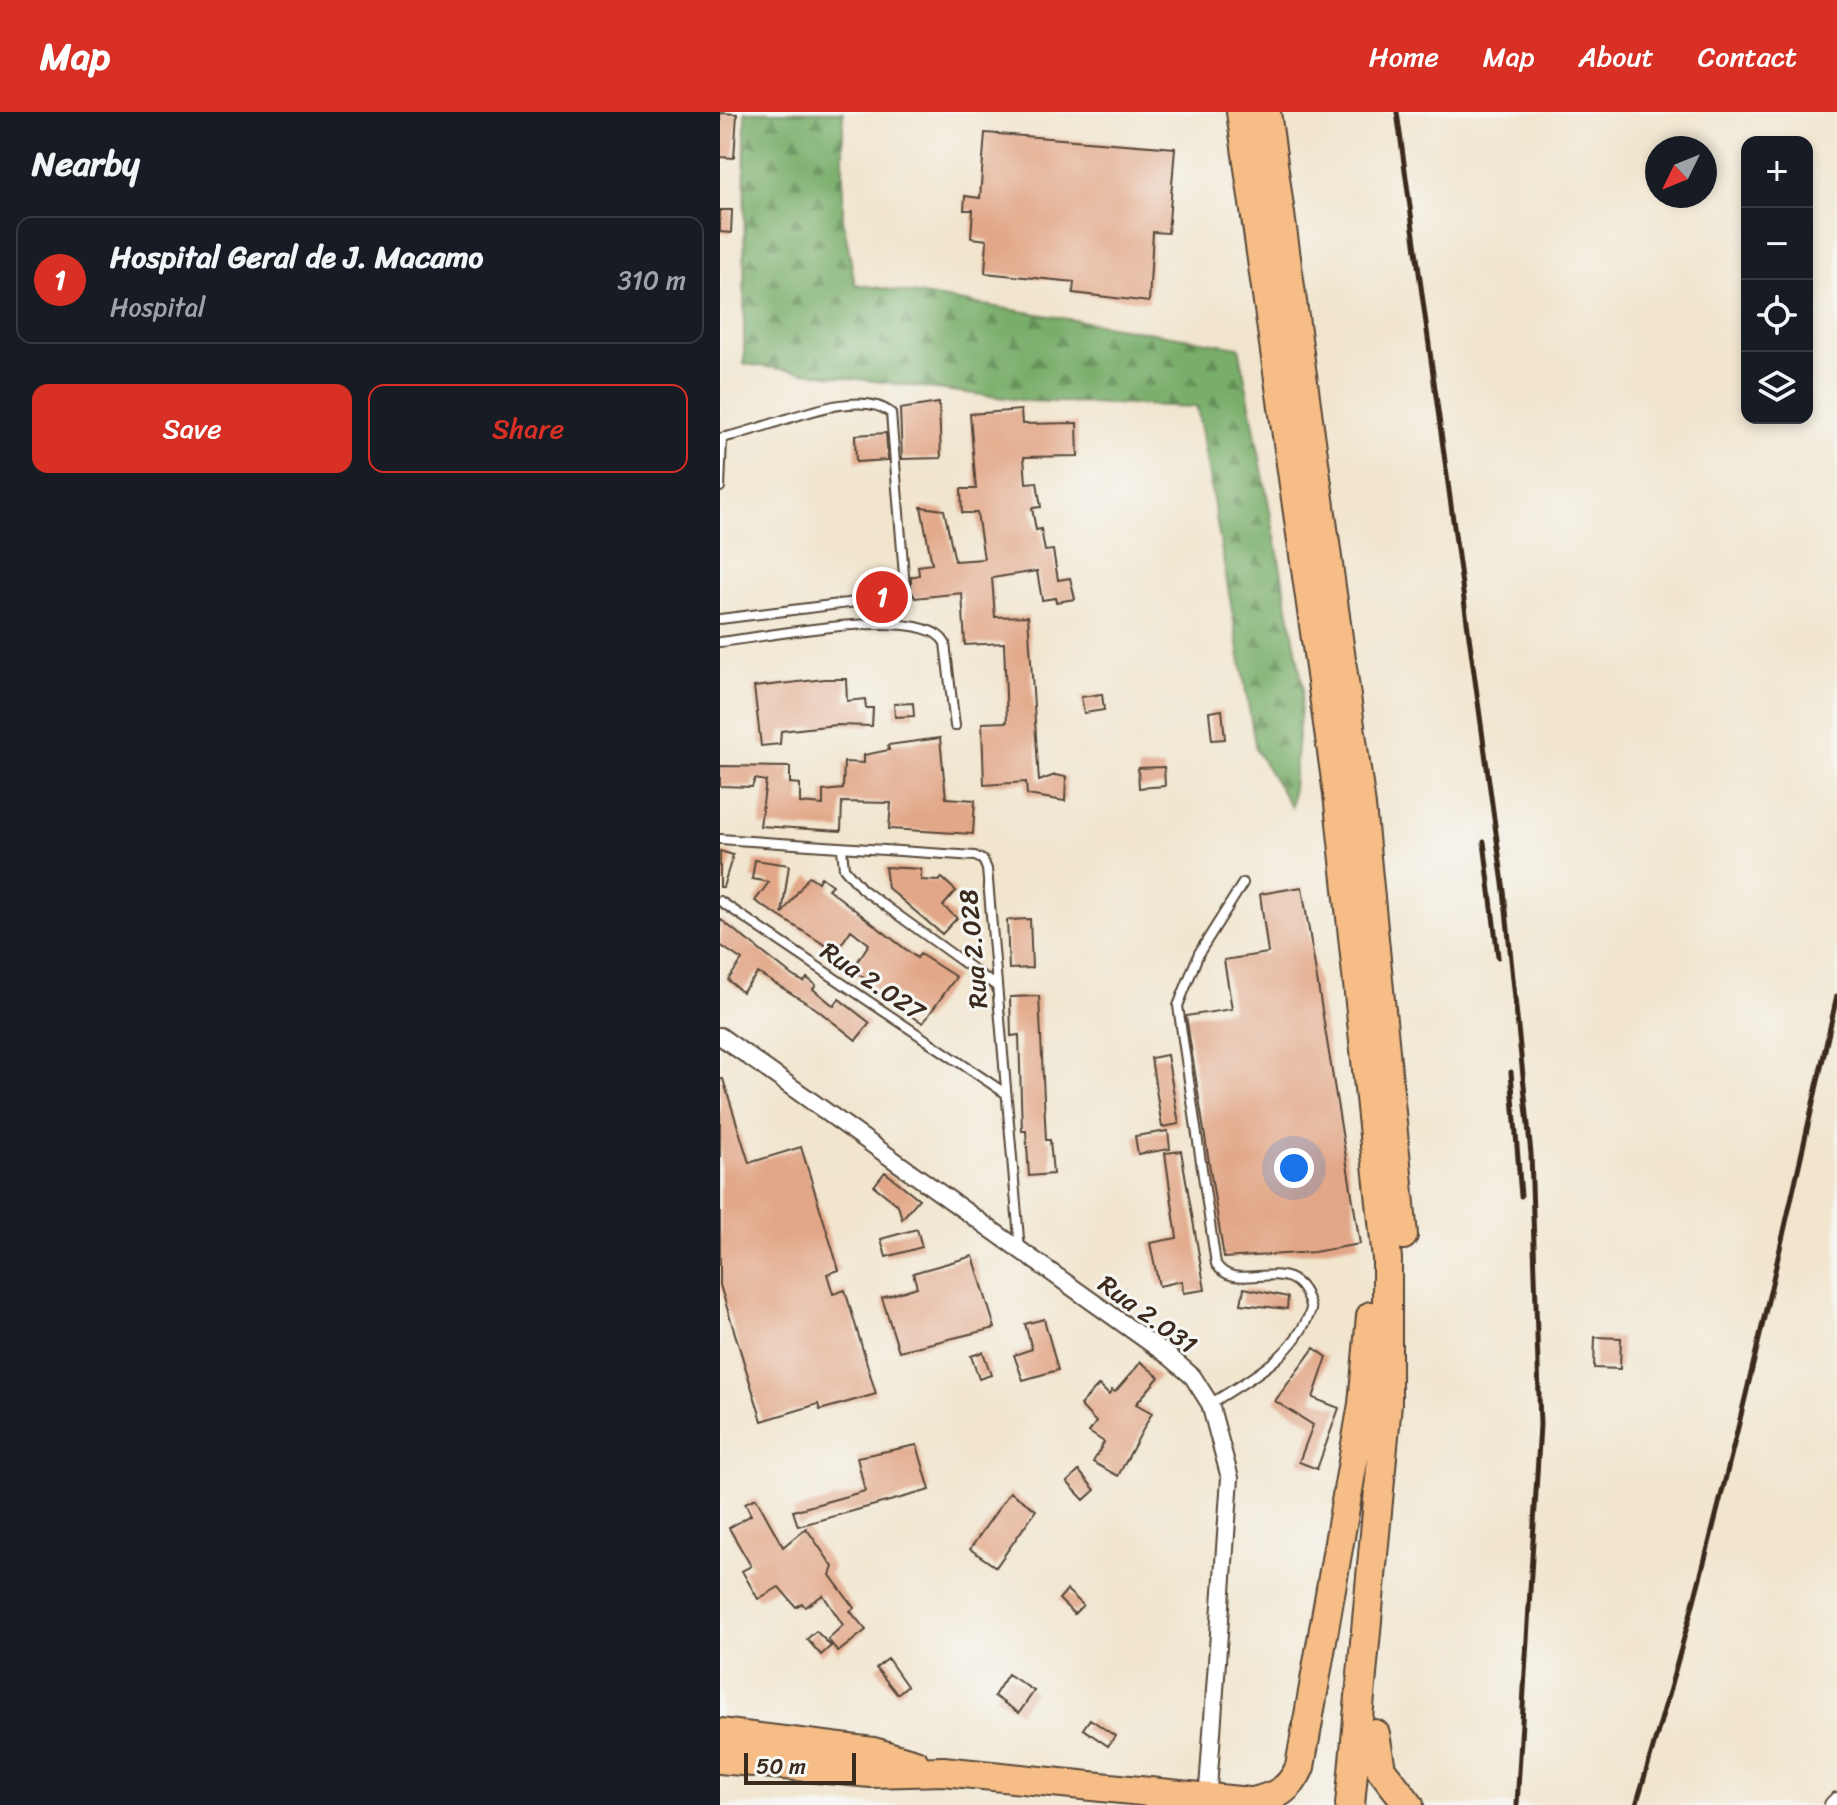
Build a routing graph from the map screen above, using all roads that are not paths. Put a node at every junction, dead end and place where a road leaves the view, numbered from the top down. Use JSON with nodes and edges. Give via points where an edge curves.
{"nodes":[{"id":1,"x":1241,"y":112,"type":"edge"},
{"id":2,"x":1266,"y":112,"type":"edge"},
{"id":3,"x":721,"y":438,"type":"edge"},
{"id":4,"x":720,"y":487,"type":"edge"},
{"id":5,"x":720,"y":619,"type":"edge"},
{"id":6,"x":720,"y":642,"type":"edge"},
{"id":7,"x":955,"y":726,"type":"dead end"},
{"id":8,"x":720,"y":839,"type":"edge"},
{"id":9,"x":842,"y":849,"type":"junction"},
{"id":10,"x":1243,"y":883,"type":"dead end"},
{"id":11,"x":720,"y":901,"type":"edge"},
{"id":12,"x":996,"y":986,"type":"junction"},
{"id":13,"x":720,"y":1036,"type":"edge"},
{"id":14,"x":1005,"y":1093,"type":"junction"},
{"id":15,"x":1375,"y":1145,"type":"junction"},
{"id":16,"x":1020,"y":1251,"type":"junction"},
{"id":17,"x":1210,"y":1404,"type":"junction"},
{"id":18,"x":720,"y":1733,"type":"edge"},
{"id":19,"x":1375,"y":1734,"type":"junction"},
{"id":20,"x":720,"y":1759,"type":"edge"},
{"id":21,"x":943,"y":1771,"type":"junction"},
{"id":22,"x":1207,"y":1801,"type":"edge"},
{"id":23,"x":1263,"y":1803,"type":"edge"},
{"id":24,"x":1350,"y":1805,"type":"edge"},
{"id":25,"x":1369,"y":1805,"type":"edge"},
{"id":26,"x":1409,"y":1805,"type":"edge"}],
"edges":[{"from":1,"to":15,"type":"highway","via":[[1338,794]]},
{"from":2,"to":19,"type":"highway","via":[[1361,806],[1406,1261],[1406,1371]]},
{"from":3,"to":4,"type":"lane"},
{"from":3,"to":5,"type":"lane","via":[[826,407],[861,401],[883,406],[891,413],[905,588],[896,597]]},
{"from":6,"to":7,"type":"lane","via":[[869,623],[936,633],[945,643]]},
{"from":8,"to":9,"type":"lane","name":"Rua 2.028"},
{"from":9,"to":12,"type":"lane","via":[[844,868],[862,889]]},
{"from":9,"to":12,"type":"lane","name":"Rua 2.028","via":[[983,860]]},
{"from":10,"to":17,"type":"lane","via":[[1199,953],[1178,1006],[1216,1264],[1228,1274],[1294,1279],[1306,1291],[1311,1310],[1292,1346],[1274,1363]]},
{"from":11,"to":14,"type":"lane","name":"Rua 2.027"},
{"from":12,"to":14,"type":"lane","name":"Rua 2.028"},
{"from":13,"to":16,"type":"street","name":"Rua 2.031"},
{"from":14,"to":16,"type":"lane","name":"Rua 2.028"},
{"from":15,"to":23,"type":"highway","via":[[1376,1270],[1363,1404],[1300,1767],[1290,1787]]},
{"from":15,"to":24,"type":"highway","via":[[1387,1259],[1387,1403]]},
{"from":16,"to":17,"type":"street","name":"Rua 2.031","via":[[1170,1357],[1193,1377]]},
{"from":17,"to":22,"type":"street","name":"Rua 2.031","via":[[1230,1478]]},
{"from":18,"to":21,"type":"highway","via":[[873,1752]]},
{"from":19,"to":25,"type":"highway"},
{"from":19,"to":26,"type":"highway","via":[[1381,1769]]},
{"from":20,"to":21,"type":"highway","via":[[871,1773]]},
{"from":21,"to":22,"type":"highway"},
{"from":22,"to":23,"type":"highway"}]}
